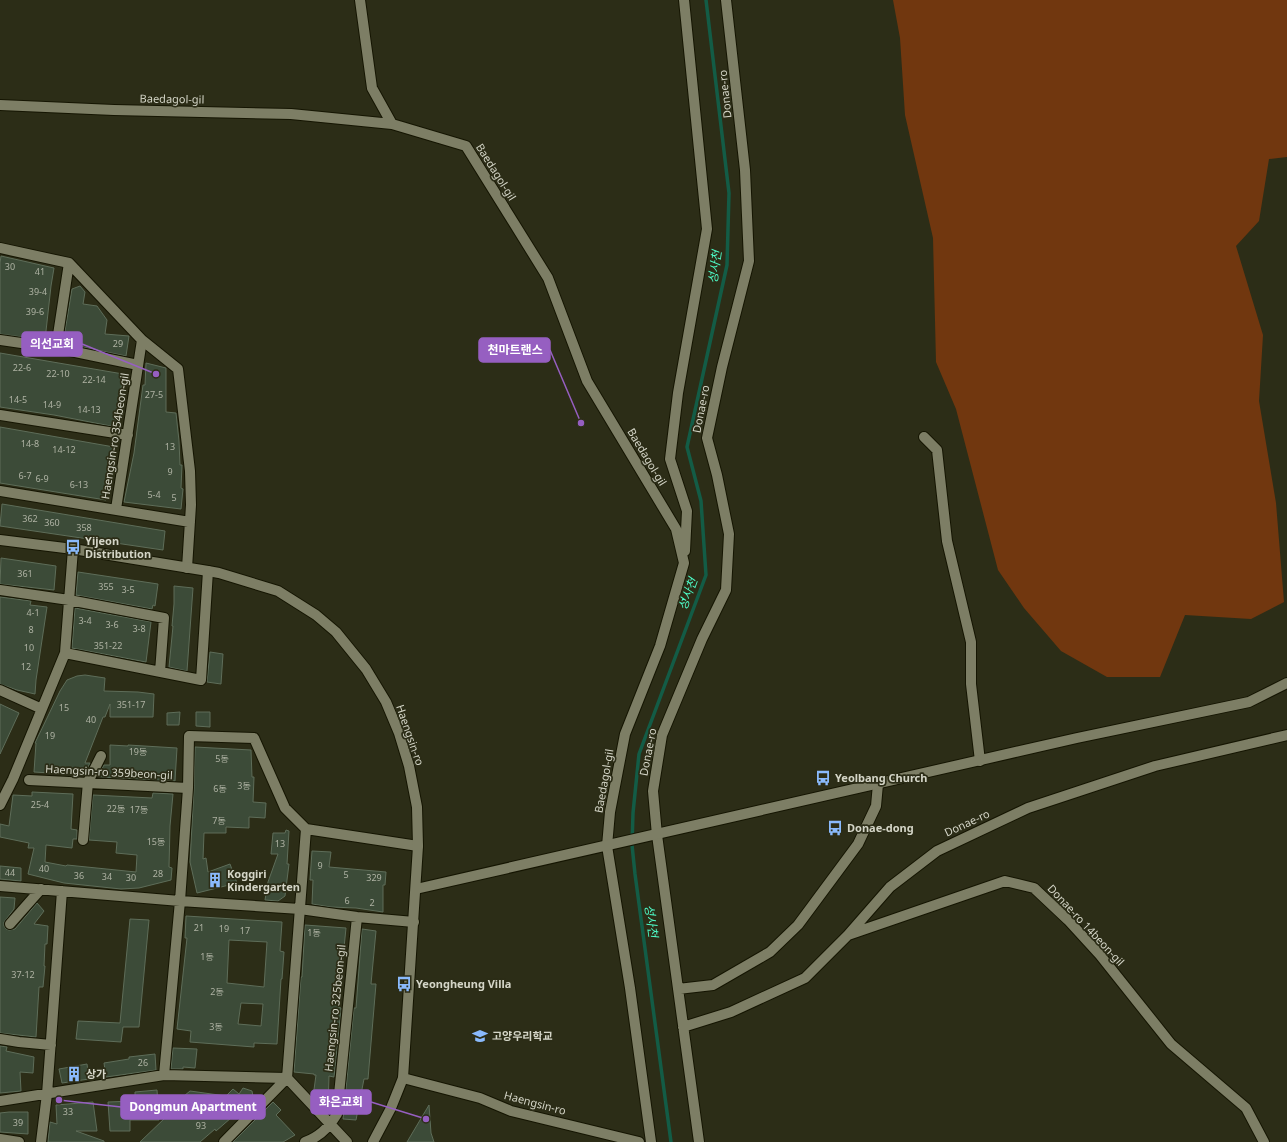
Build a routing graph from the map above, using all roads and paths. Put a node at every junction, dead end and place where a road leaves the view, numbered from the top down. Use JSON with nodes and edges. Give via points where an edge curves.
{"nodes":[{"id":1,"x":360,"y":0,"type":"edge"},
{"id":2,"x":684,"y":0,"type":"edge"},
{"id":3,"x":726,"y":0,"type":"edge"},
{"id":4,"x":0,"y":105,"type":"edge"},
{"id":5,"x":392,"y":124,"type":"junction"},
{"id":6,"x":0,"y":248,"type":"edge"},
{"id":7,"x":69,"y":264,"type":"junction"},
{"id":8,"x":0,"y":340,"type":"edge"},
{"id":9,"x":142,"y":340,"type":"junction"},
{"id":10,"x":56,"y":348,"type":"junction"},
{"id":11,"x":138,"y":365,"type":"junction"},
{"id":12,"x":0,"y":415,"type":"edge"},
{"id":13,"x":128,"y":435,"type":"junction"},
{"id":14,"x":924,"y":437,"type":"dead end"},
{"id":15,"x":0,"y":491,"type":"edge"},
{"id":16,"x":116,"y":509,"type":"junction"},
{"id":17,"x":190,"y":522,"type":"junction"},
{"id":18,"x":0,"y":540,"type":"edge"},
{"id":19,"x":73,"y":549,"type":"junction"},
{"id":20,"x":684,"y":563,"type":"junction"},
{"id":21,"x":187,"y":568,"type":"junction"},
{"id":22,"x":208,"y":571,"type":"junction"},
{"id":23,"x":0,"y":590,"type":"edge"},
{"id":24,"x":69,"y":600,"type":"junction"},
{"id":25,"x":66,"y":652,"type":"junction"},
{"id":26,"x":160,"y":672,"type":"junction"},
{"id":27,"x":1287,"y":684,"type":"edge"},
{"id":28,"x":0,"y":690,"type":"edge"},
{"id":29,"x":42,"y":709,"type":"junction"},
{"id":30,"x":1287,"y":735,"type":"edge"},
{"id":31,"x":100,"y":756,"type":"dead end"},
{"id":32,"x":980,"y":760,"type":"junction"},
{"id":33,"x":29,"y":780,"type":"dead end"},
{"id":34,"x":88,"y":782,"type":"junction"},
{"id":35,"x":878,"y":784,"type":"junction"},
{"id":36,"x":188,"y":788,"type":"junction"},
{"id":37,"x":0,"y":805,"type":"edge"},
{"id":38,"x":306,"y":829,"type":"junction"},
{"id":39,"x":653,"y":835,"type":"junction"},
{"id":40,"x":84,"y":840,"type":"dead end"},
{"id":41,"x":611,"y":845,"type":"junction"},
{"id":42,"x":418,"y":846,"type":"junction"},
{"id":43,"x":0,"y":886,"type":"edge"},
{"id":44,"x":41,"y":889,"type":"junction"},
{"id":45,"x":416,"y":889,"type":"junction"},
{"id":46,"x":62,"y":891,"type":"junction"},
{"id":47,"x":180,"y":901,"type":"junction"},
{"id":48,"x":300,"y":909,"type":"junction"},
{"id":49,"x":357,"y":916,"type":"junction"},
{"id":50,"x":414,"y":922,"type":"junction"},
{"id":51,"x":10,"y":924,"type":"dead end"},
{"id":52,"x":848,"y":935,"type":"junction"},
{"id":53,"x":678,"y":990,"type":"junction"},
{"id":54,"x":683,"y":1027,"type":"junction"},
{"id":55,"x":0,"y":1039,"type":"edge"},
{"id":56,"x":51,"y":1045,"type":"junction"},
{"id":57,"x":164,"y":1075,"type":"junction"},
{"id":58,"x":287,"y":1078,"type":"junction"},
{"id":59,"x":403,"y":1078,"type":"junction"},
{"id":60,"x":47,"y":1094,"type":"junction"},
{"id":61,"x":0,"y":1101,"type":"edge"},
{"id":62,"x":330,"y":1125,"type":"junction"},
{"id":63,"x":0,"y":1139,"type":"edge"},
{"id":64,"x":19,"y":1142,"type":"edge"},
{"id":65,"x":41,"y":1142,"type":"edge"},
{"id":66,"x":224,"y":1142,"type":"edge"},
{"id":67,"x":305,"y":1142,"type":"edge"},
{"id":68,"x":347,"y":1142,"type":"edge"},
{"id":69,"x":373,"y":1142,"type":"edge"},
{"id":70,"x":639,"y":1142,"type":"edge"},
{"id":71,"x":651,"y":1142,"type":"edge"},
{"id":72,"x":699,"y":1142,"type":"edge"},
{"id":73,"x":1264,"y":1142,"type":"edge"}],
"edges":[{"from":1,"to":5,"type":"street","via":[[372,88]]},
{"from":2,"to":20,"type":"street","name":"Baedagol-gil","via":[[707,229],[678,394],[670,459],[687,511]]},
{"from":3,"to":39,"type":"street","name":"Donae-ro","via":[[745,170],[748,262],[707,438],[729,534],[726,590],[702,639],[662,735],[653,791]]},
{"from":4,"to":5,"type":"street","name":"Baedagol-gil","via":[[291,114]]},
{"from":5,"to":20,"type":"street","name":"Baedagol-gil","via":[[466,146],[548,278],[587,381],[676,529]]},
{"from":6,"to":7,"type":"street"},
{"from":7,"to":9,"type":"street"},
{"from":7,"to":10,"type":"street"},
{"from":8,"to":10,"type":"street"},
{"from":9,"to":11,"type":"street","name":"Haengsin-ro 354beon-gil"},
{"from":9,"to":17,"type":"street","via":[[178,369],[190,471]]},
{"from":10,"to":11,"type":"street"},
{"from":11,"to":13,"type":"street","name":"Haengsin-ro 354beon-gil"},
{"from":12,"to":13,"type":"street"},
{"from":13,"to":16,"type":"street","name":"Haengsin-ro 354beon-gil"},
{"from":14,"to":32,"type":"street","via":[[937,450],[947,541],[971,642],[971,684]]},
{"from":15,"to":16,"type":"street"},
{"from":16,"to":17,"type":"street","name":"Haengsin-ro 354beon-gil"},
{"from":17,"to":21,"type":"street"},
{"from":18,"to":19,"type":"street","name":"Haengsin-ro"},
{"from":19,"to":21,"type":"street","name":"Haengsin-ro"},
{"from":19,"to":24,"type":"street"},
{"from":20,"to":41,"type":"street","name":"Baedagol-gil","via":[[660,646],[625,734],[610,812]]},
{"from":21,"to":22,"type":"street","name":"Haengsin-ro"},
{"from":22,"to":26,"type":"street","via":[[201,680]]},
{"from":22,"to":42,"type":"street","name":"Haengsin-ro","via":[[278,591],[316,615],[336,632],[366,669],[386,702],[410,766],[417,806]]},
{"from":23,"to":24,"type":"street"},
{"from":24,"to":25,"type":"street"},
{"from":24,"to":26,"type":"street","via":[[164,618]]},
{"from":25,"to":26,"type":"street"},
{"from":25,"to":29,"type":"street"},
{"from":27,"to":32,"type":"street","via":[[1250,702]]},
{"from":28,"to":29,"type":"street"},
{"from":29,"to":37,"type":"street"},
{"from":30,"to":52,"type":"street","name":"Donae-ro","via":[[1155,766],[1028,808],[937,851],[890,887]]},
{"from":31,"to":34,"type":"street"},
{"from":32,"to":35,"type":"street"},
{"from":33,"to":34,"type":"street","name":"Haengsin-ro 359beon-gil"},
{"from":34,"to":36,"type":"street","name":"Haengsin-ro 359beon-gil"},
{"from":34,"to":40,"type":"street"},
{"from":35,"to":39,"type":"street"},
{"from":35,"to":53,"type":"street","via":[[876,806],[858,844],[798,925],[770,952],[713,985]]},
{"from":36,"to":38,"type":"street","via":[[189,736],[254,738],[285,808]]},
{"from":36,"to":47,"type":"street"},
{"from":38,"to":42,"type":"street"},
{"from":38,"to":48,"type":"street"},
{"from":39,"to":41,"type":"street"},
{"from":39,"to":53,"type":"street","name":"Donae-ro"},
{"from":41,"to":45,"type":"street"},
{"from":41,"to":71,"type":"street","name":"Baedagol-gil"},
{"from":42,"to":45,"type":"street","name":"Haengsin-ro"},
{"from":43,"to":44,"type":"street"},
{"from":44,"to":46,"type":"street"},
{"from":44,"to":51,"type":"street"},
{"from":45,"to":50,"type":"street","name":"Haengsin-ro"},
{"from":46,"to":47,"type":"street"},
{"from":46,"to":56,"type":"street"},
{"from":47,"to":48,"type":"street"},
{"from":47,"to":57,"type":"street"},
{"from":48,"to":49,"type":"street"},
{"from":48,"to":58,"type":"street"},
{"from":49,"to":50,"type":"street"},
{"from":49,"to":62,"type":"street","name":"Haengsin-ro 325beon-gil","via":[[337,1114]]},
{"from":50,"to":59,"type":"street","name":"Haengsin-ro"},
{"from":52,"to":54,"type":"street","name":"Donae-ro","via":[[805,978],[731,1012]]},
{"from":52,"to":73,"type":"street","name":"Donae-ro 14beon-gil","via":[[1005,881],[1034,888],[1100,955],[1171,1044],[1246,1108]]},
{"from":53,"to":54,"type":"street","name":"Donae-ro"},
{"from":54,"to":72,"type":"street","name":"Donae-ro"},
{"from":55,"to":56,"type":"street"},
{"from":56,"to":60,"type":"street"},
{"from":57,"to":58,"type":"street"},
{"from":57,"to":60,"type":"street"},
{"from":58,"to":62,"type":"street"},
{"from":58,"to":66,"type":"street"},
{"from":59,"to":69,"type":"street","name":"Haengsin-ro"},
{"from":59,"to":70,"type":"street","name":"Haengsin-ro","via":[[480,1098],[511,1111]]},
{"from":60,"to":61,"type":"street"},
{"from":60,"to":65,"type":"street"},
{"from":62,"to":67,"type":"street"},
{"from":62,"to":68,"type":"street"},
{"from":63,"to":64,"type":"street"}]}
